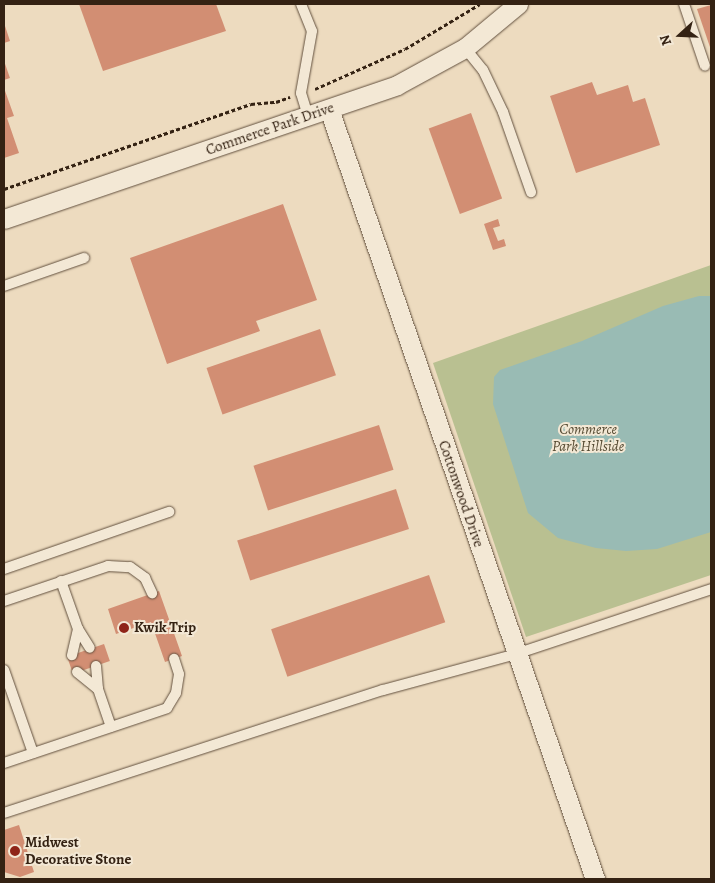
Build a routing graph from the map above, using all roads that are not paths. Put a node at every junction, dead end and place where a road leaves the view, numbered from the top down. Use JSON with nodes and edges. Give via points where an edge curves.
{"nodes":[{"id":1,"x":301,"y":4,"type":"edge"},
{"id":2,"x":518,"y":4,"type":"edge"},
{"id":3,"x":684,"y":4,"type":"edge"},
{"id":4,"x":465,"y":48,"type":"junction"},
{"id":5,"x":705,"y":66,"type":"dead end"},
{"id":6,"x":329,"y":109,"type":"junction"},
{"id":7,"x":308,"y":116,"type":"junction"},
{"id":8,"x":531,"y":192,"type":"dead end"},
{"id":9,"x":4,"y":219,"type":"edge"},
{"id":10,"x":84,"y":258,"type":"dead end"},
{"id":11,"x":4,"y":286,"type":"edge"},
{"id":12,"x":169,"y":512,"type":"dead end"},
{"id":13,"x":4,"y":569,"type":"edge"},
{"id":14,"x":61,"y":581,"type":"junction"},
{"id":15,"x":711,"y":589,"type":"edge"},
{"id":16,"x":152,"y":593,"type":"dead end"},
{"id":17,"x":4,"y":601,"type":"edge"},
{"id":18,"x":78,"y":629,"type":"junction"},
{"id":19,"x":90,"y":648,"type":"dead end"},
{"id":20,"x":516,"y":654,"type":"junction"},
{"id":21,"x":72,"y":655,"type":"dead end"},
{"id":22,"x":174,"y":658,"type":"dead end"},
{"id":23,"x":96,"y":666,"type":"dead end"},
{"id":24,"x":77,"y":672,"type":"dead end"},
{"id":25,"x":5,"y":675,"type":"edge"},
{"id":26,"x":98,"y":689,"type":"junction"},
{"id":27,"x":111,"y":728,"type":"junction"},
{"id":28,"x":33,"y":753,"type":"junction"},
{"id":29,"x":4,"y":764,"type":"edge"},
{"id":30,"x":4,"y":813,"type":"edge"},
{"id":31,"x":595,"y":879,"type":"edge"}],
"edges":[{"from":1,"to":7,"type":"lane","via":[[312,31],[302,93]]},
{"from":2,"to":4,"type":"street","name":"Commerce Park Drive"},
{"from":3,"to":5,"type":"lane"},
{"from":4,"to":6,"type":"street","name":"Commerce Park Drive","via":[[397,85]]},
{"from":4,"to":8,"type":"lane","via":[[483,70],[504,112]]},
{"from":6,"to":7,"type":"street","name":"Commerce Park Drive"},
{"from":6,"to":20,"type":"street","name":"Cottonwood Drive"},
{"from":7,"to":9,"type":"street","name":"Commerce Park Drive"},
{"from":10,"to":11,"type":"lane"},
{"from":12,"to":13,"type":"lane"},
{"from":14,"to":16,"type":"lane","via":[[108,566],[130,567],[145,578]]},
{"from":14,"to":17,"type":"lane"},
{"from":14,"to":18,"type":"lane"},
{"from":15,"to":20,"type":"lane"},
{"from":18,"to":19,"type":"lane"},
{"from":18,"to":21,"type":"lane"},
{"from":20,"to":30,"type":"lane","via":[[365,696]]},
{"from":20,"to":31,"type":"street","name":"Cottonwood Drive"},
{"from":22,"to":27,"type":"lane","via":[[178,674],[176,693],[167,708]]},
{"from":23,"to":26,"type":"lane"},
{"from":24,"to":26,"type":"lane"},
{"from":25,"to":28,"type":"lane"},
{"from":26,"to":27,"type":"lane"},
{"from":27,"to":28,"type":"lane"},
{"from":28,"to":29,"type":"lane"}]}
